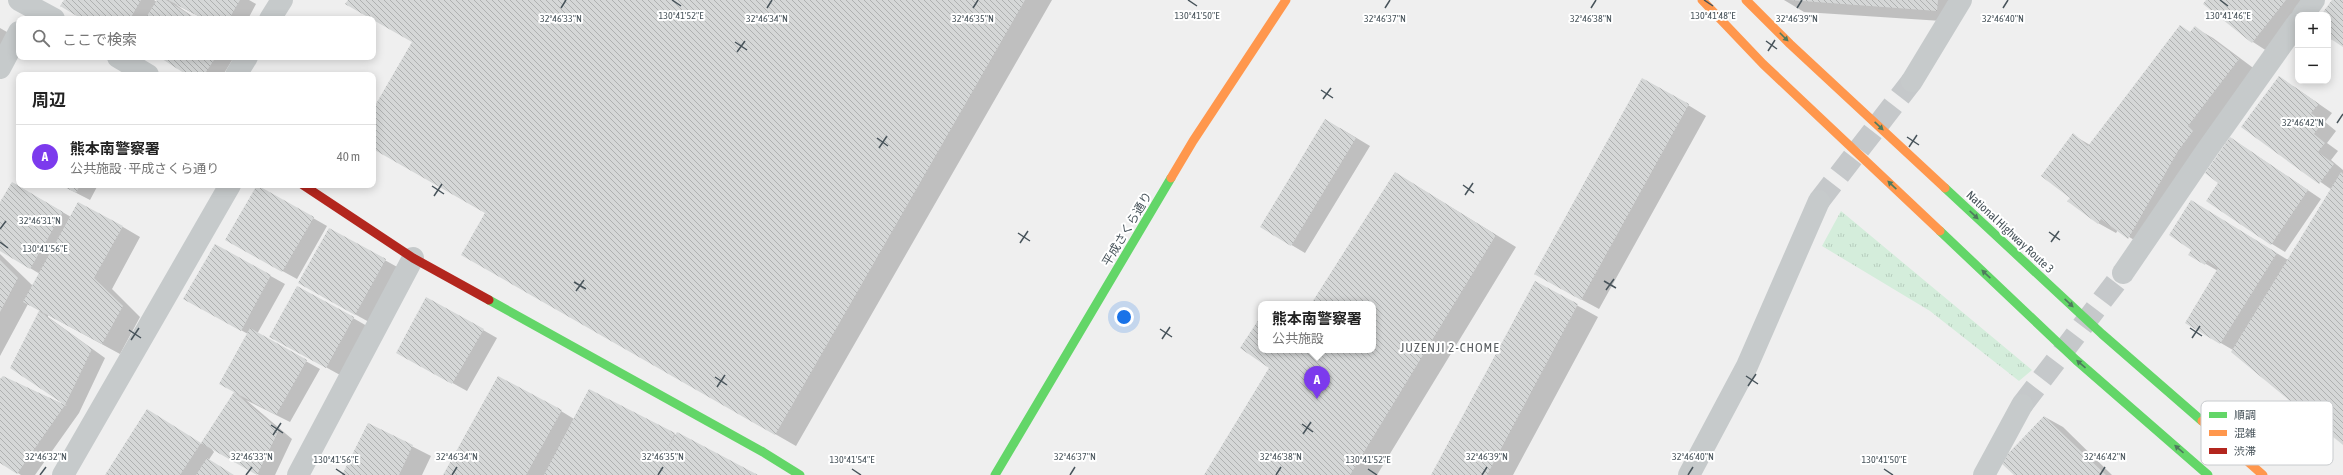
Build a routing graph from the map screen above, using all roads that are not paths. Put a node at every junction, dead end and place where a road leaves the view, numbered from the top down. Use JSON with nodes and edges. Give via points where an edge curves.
{"nodes":[{"id":1,"x":282,"y":0,"type":"edge"},
{"id":2,"x":1286,"y":0,"type":"edge"},
{"id":3,"x":1702,"y":0,"type":"edge"},
{"id":4,"x":1746,"y":0,"type":"edge"},
{"id":5,"x":1961,"y":0,"type":"edge"},
{"id":6,"x":2314,"y":0,"type":"edge"},
{"id":7,"x":29,"y":6,"type":"edge"},
{"id":8,"x":2305,"y":12,"type":"edge"},
{"id":9,"x":48,"y":16,"type":"edge"},
{"id":10,"x":272,"y":16,"type":"edge"},
{"id":11,"x":2295,"y":26,"type":"edge"},
{"id":12,"x":16,"y":38,"type":"edge"},
{"id":13,"x":123,"y":60,"type":"edge"},
{"id":14,"x":245,"y":60,"type":"edge"},
{"id":15,"x":0,"y":68,"type":"edge"},
{"id":16,"x":143,"y":72,"type":"edge"},
{"id":17,"x":238,"y":72,"type":"edge"},
{"id":18,"x":1912,"y":81,"type":"tunnel mouth"},
{"id":19,"x":228,"y":188,"type":"edge"},
{"id":20,"x":308,"y":188,"type":"edge"},
{"id":21,"x":1819,"y":201,"type":"tunnel mouth"},
{"id":22,"x":413,"y":258,"type":"junction"},
{"id":23,"x":2123,"y":273,"type":"tunnel mouth"},
{"id":24,"x":2022,"y":405,"type":"tunnel mouth"},
{"id":25,"x":2201,"y":421,"type":"edge"},
{"id":26,"x":2251,"y":465,"type":"edge"},
{"id":27,"x":63,"y":475,"type":"edge"},
{"id":28,"x":298,"y":475,"type":"edge"},
{"id":29,"x":800,"y":475,"type":"edge"},
{"id":30,"x":995,"y":475,"type":"edge"},
{"id":31,"x":1689,"y":475,"type":"edge"},
{"id":32,"x":1984,"y":475,"type":"edge"},
{"id":33,"x":2208,"y":475,"type":"edge"},
{"id":34,"x":2263,"y":475,"type":"edge"}],
"edges":[{"from":1,"to":10,"type":"street"},
{"from":2,"to":30,"type":"main road","name":"平成さくら通り","via":[[1193,141]]},
{"from":33,"to":3,"type":"main road","one_way":true,"via":[[2076,360],[1763,64]]},
{"from":4,"to":25,"type":"main road","name":"National Highway Route 3","one_way":true,"via":[[2102,334]]},
{"from":5,"to":18,"type":"street"},
{"from":6,"to":8,"type":"street"},
{"from":7,"to":9,"type":"street"},
{"from":11,"to":23,"type":"street"},
{"from":12,"to":15,"type":"street"},
{"from":13,"to":16,"type":"street"},
{"from":14,"to":17,"type":"street"},
{"from":19,"to":27,"type":"street"},
{"from":20,"to":22,"type":"main road"},
{"from":21,"to":31,"type":"street","via":[[1747,366]]},
{"from":22,"to":28,"type":"street"},
{"from":22,"to":29,"type":"main road"},
{"from":24,"to":32,"type":"street"},
{"from":26,"to":34,"type":"main road","name":"National Highway Route 3","one_way":true}]}
